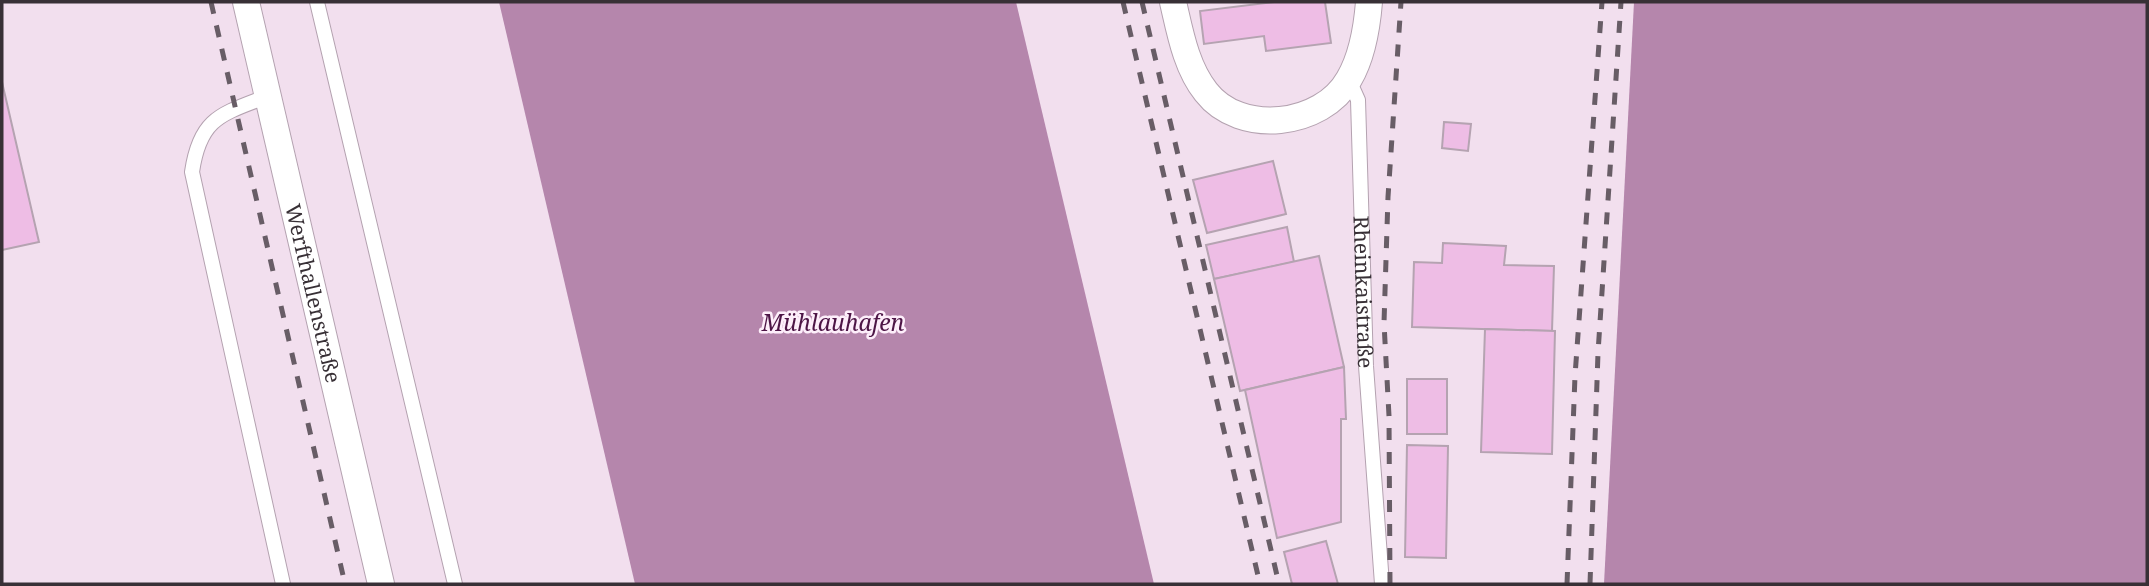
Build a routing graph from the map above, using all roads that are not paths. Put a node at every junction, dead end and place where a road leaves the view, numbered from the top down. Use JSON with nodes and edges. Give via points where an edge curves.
{"nodes":[{"id":1,"x":246,"y":2,"type":"edge"},
{"id":2,"x":317,"y":2,"type":"edge"},
{"id":3,"x":1173,"y":2,"type":"edge"},
{"id":4,"x":1368,"y":2,"type":"edge"},
{"id":5,"x":1349,"y":80,"type":"junction"},
{"id":6,"x":268,"y":96,"type":"junction"},
{"id":7,"x":283,"y":584,"type":"edge"},
{"id":8,"x":381,"y":584,"type":"edge"},
{"id":9,"x":455,"y":584,"type":"edge"},
{"id":10,"x":1382,"y":584,"type":"edge"}],
"edges":[{"from":1,"to":6,"type":"street","name":"Werfthallenstraße"},
{"from":2,"to":9,"type":"lane"},
{"from":3,"to":5,"type":"street","via":[[1187,58],[1205,92],[1220,106],[1248,119],[1279,122],[1307,114],[1335,97]]},
{"from":4,"to":5,"type":"street","via":[[1360,52]]},
{"from":5,"to":10,"type":"lane","name":"Rheinkaistraße","via":[[1358,100],[1366,366]]},
{"from":6,"to":7,"type":"lane","via":[[212,122],[201,136],[192,172]]},
{"from":6,"to":8,"type":"street","name":"Werfthallenstraße"}]}
